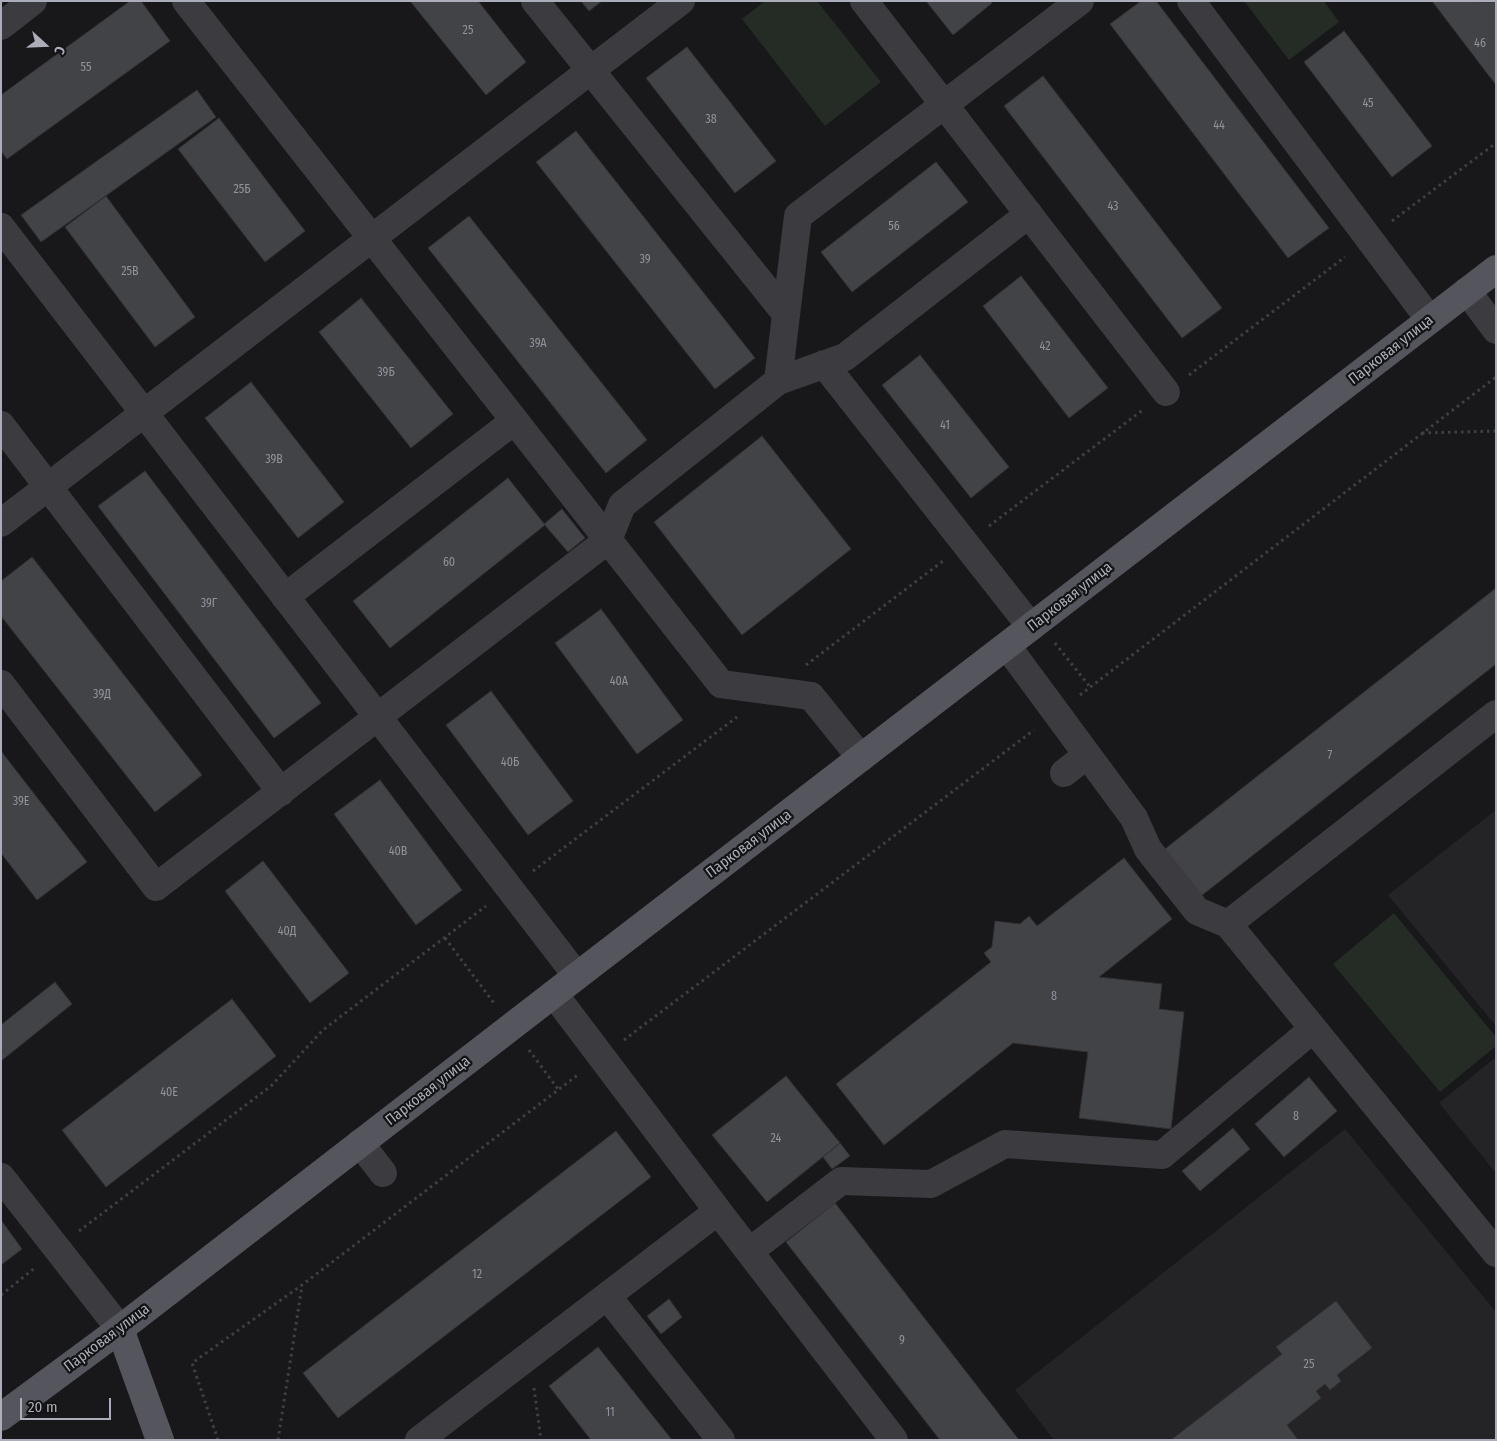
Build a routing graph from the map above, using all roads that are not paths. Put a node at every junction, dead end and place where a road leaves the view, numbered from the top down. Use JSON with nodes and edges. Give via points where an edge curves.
{"nodes":[{"id":1,"x":33,"y":1,"type":"edge"},
{"id":2,"x":186,"y":1,"type":"edge"},
{"id":3,"x":535,"y":1,"type":"edge"},
{"id":4,"x":681,"y":1,"type":"edge"},
{"id":5,"x":864,"y":1,"type":"edge"},
{"id":6,"x":1080,"y":1,"type":"edge"},
{"id":7,"x":1191,"y":1,"type":"edge"},
{"id":8,"x":1,"y":26,"type":"edge"},
{"id":9,"x":590,"y":71,"type":"junction"},
{"id":10,"x":944,"y":104,"type":"junction"},
{"id":11,"x":1029,"y":214,"type":"junction"},
{"id":12,"x":1,"y":227,"type":"edge"},
{"id":13,"x":371,"y":239,"type":"junction"},
{"id":14,"x":1496,"y":269,"type":"edge"},
{"id":15,"x":1467,"y":292,"type":"junction"},
{"id":16,"x":786,"y":314,"type":"junction"},
{"id":17,"x":1430,"y":320,"type":"junction"},
{"id":18,"x":1496,"y":330,"type":"edge"},
{"id":19,"x":824,"y":364,"type":"junction"},
{"id":20,"x":778,"y":381,"type":"junction"},
{"id":21,"x":1166,"y":392,"type":"dead end"},
{"id":22,"x":144,"y":413,"type":"junction"},
{"id":23,"x":514,"y":421,"type":"junction"},
{"id":24,"x":1,"y":425,"type":"edge"},
{"id":25,"x":48,"y":486,"type":"junction"},
{"id":26,"x":1,"y":523,"type":"edge"},
{"id":27,"x":608,"y":540,"type":"junction"},
{"id":28,"x":285,"y":597,"type":"junction"},
{"id":29,"x":1031,"y":627,"type":"junction"},
{"id":30,"x":1007,"y":646,"type":"junction"},
{"id":31,"x":1,"y":684,"type":"edge"},
{"id":32,"x":1496,"y":714,"type":"edge"},
{"id":33,"x":378,"y":717,"type":"junction"},
{"id":34,"x":1087,"y":755,"type":"junction"},
{"id":35,"x":861,"y":758,"type":"junction"},
{"id":36,"x":1064,"y":773,"type":"dead end"},
{"id":37,"x":281,"y":792,"type":"junction"},
{"id":38,"x":1228,"y":924,"type":"junction"},
{"id":39,"x":577,"y":976,"type":"junction"},
{"id":40,"x":554,"y":994,"type":"junction"},
{"id":41,"x":1313,"y":1029,"type":"junction"},
{"id":42,"x":360,"y":1143,"type":"junction"},
{"id":43,"x":383,"y":1173,"type":"dead end"},
{"id":44,"x":1,"y":1177,"type":"edge"},
{"id":45,"x":718,"y":1211,"type":"junction"},
{"id":46,"x":750,"y":1251,"type":"junction"},
{"id":47,"x":1496,"y":1253,"type":"edge"},
{"id":48,"x":607,"y":1296,"type":"junction"},
{"id":49,"x":120,"y":1330,"type":"junction"},
{"id":50,"x":1,"y":1417,"type":"edge"},
{"id":51,"x":160,"y":1440,"type":"edge"},
{"id":52,"x":419,"y":1440,"type":"edge"},
{"id":53,"x":721,"y":1440,"type":"edge"},
{"id":54,"x":894,"y":1440,"type":"edge"}],
"edges":[{"from":1,"to":8,"type":"lane"},
{"from":2,"to":13,"type":"lane"},
{"from":3,"to":9,"type":"lane"},
{"from":4,"to":9,"type":"lane"},
{"from":5,"to":10,"type":"lane"},
{"from":6,"to":10,"type":"lane"},
{"from":7,"to":17,"type":"lane"},
{"from":9,"to":13,"type":"lane"},
{"from":9,"to":16,"type":"lane"},
{"from":10,"to":11,"type":"lane"},
{"from":10,"to":16,"type":"lane","via":[[798,216]]},
{"from":11,"to":19,"type":"lane","via":[[845,357]]},
{"from":11,"to":21,"type":"lane"},
{"from":12,"to":22,"type":"lane"},
{"from":13,"to":22,"type":"lane"},
{"from":13,"to":23,"type":"lane"},
{"from":14,"to":15,"type":"main road","name":"Парковая улица"},
{"from":15,"to":17,"type":"main road","name":"Парковая улица"},
{"from":15,"to":18,"type":"lane"},
{"from":16,"to":20,"type":"lane"},
{"from":17,"to":29,"type":"main road","name":"Парковая улица"},
{"from":19,"to":20,"type":"lane"},
{"from":19,"to":29,"type":"lane"},
{"from":20,"to":27,"type":"lane","via":[[622,505]]},
{"from":22,"to":25,"type":"lane"},
{"from":22,"to":28,"type":"lane"},
{"from":23,"to":27,"type":"lane"},
{"from":23,"to":28,"type":"lane"},
{"from":24,"to":25,"type":"lane"},
{"from":25,"to":26,"type":"lane"},
{"from":25,"to":37,"type":"lane"},
{"from":27,"to":33,"type":"lane"},
{"from":27,"to":35,"type":"lane","via":[[721,684],[811,696]]},
{"from":28,"to":33,"type":"lane"},
{"from":29,"to":30,"type":"main road","name":"Парковая улица"},
{"from":30,"to":34,"type":"lane"},
{"from":30,"to":35,"type":"main road","name":"Парковая улица"},
{"from":31,"to":37,"type":"lane","via":[[156,887]]},
{"from":32,"to":38,"type":"lane"},
{"from":33,"to":37,"type":"lane"},
{"from":33,"to":39,"type":"lane"},
{"from":34,"to":36,"type":"lane"},
{"from":34,"to":38,"type":"lane","via":[[1134,818],[1148,849],[1197,911]]},
{"from":35,"to":39,"type":"main road","name":"Парковая улица"},
{"from":38,"to":41,"type":"lane"},
{"from":39,"to":40,"type":"main road","name":"Парковая улица"},
{"from":40,"to":42,"type":"main road","name":"Парковая улица"},
{"from":40,"to":45,"type":"lane","via":[[638,1098]]},
{"from":41,"to":46,"type":"lane","via":[[1162,1155],[1006,1144],[931,1184],[841,1181]]},
{"from":41,"to":47,"type":"lane"},
{"from":42,"to":43,"type":"lane"},
{"from":42,"to":49,"type":"main road","name":"Парковая улица"},
{"from":44,"to":49,"type":"lane"},
{"from":45,"to":46,"type":"lane"},
{"from":45,"to":48,"type":"lane"},
{"from":46,"to":54,"type":"lane"},
{"from":48,"to":52,"type":"lane"},
{"from":48,"to":53,"type":"lane"},
{"from":49,"to":50,"type":"main road","name":"Парковая улица"},
{"from":49,"to":51,"type":"main road"}]}
